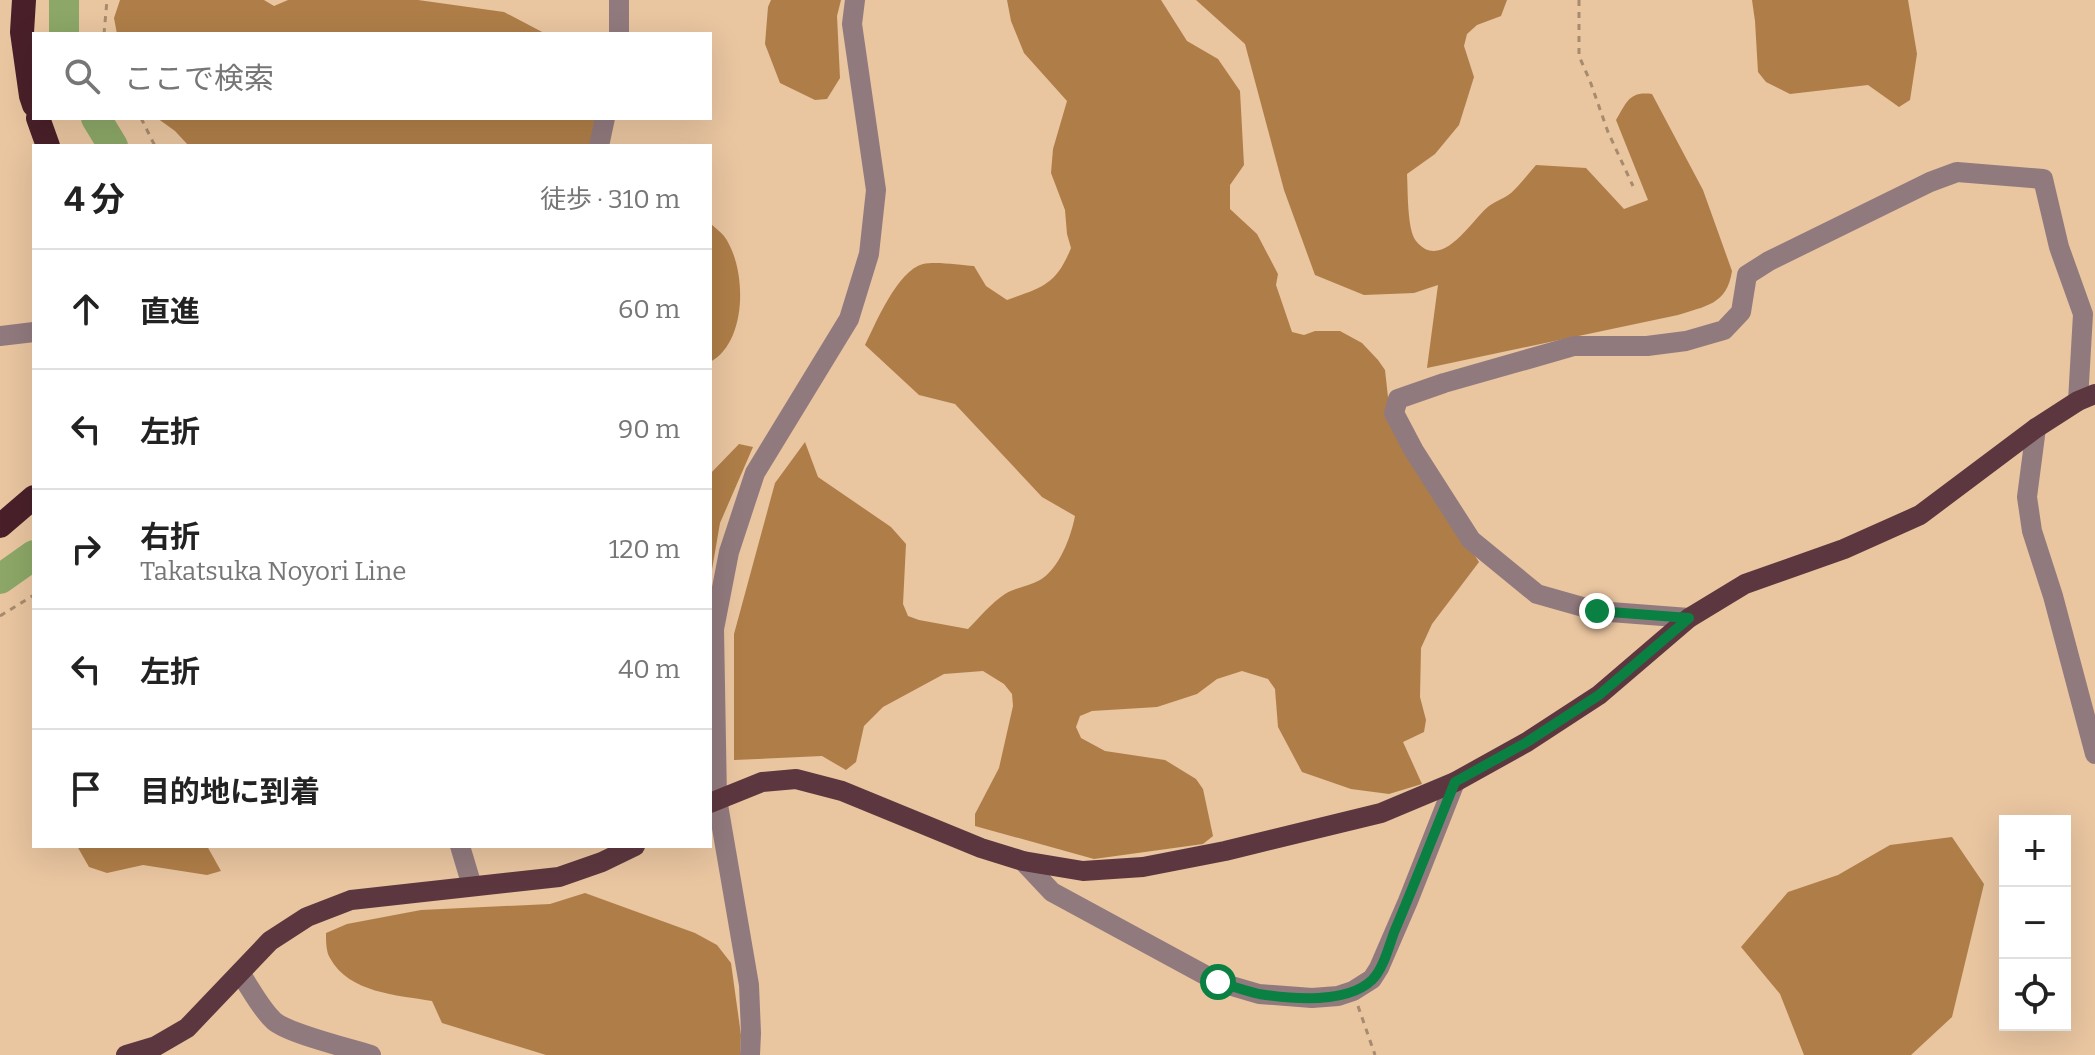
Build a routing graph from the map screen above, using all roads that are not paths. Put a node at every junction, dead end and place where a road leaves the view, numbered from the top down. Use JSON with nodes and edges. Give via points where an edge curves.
{"nodes":[{"id":1,"x":24,"y":0,"type":"edge"},
{"id":2,"x":619,"y":0,"type":"edge"},
{"id":3,"x":855,"y":0,"type":"edge"},
{"id":4,"x":619,"y":32,"type":"edge"},
{"id":5,"x":32,"y":99,"type":"edge"},
{"id":6,"x":39,"y":120,"type":"edge"},
{"id":7,"x":605,"y":120,"type":"edge"},
{"id":8,"x":47,"y":144,"type":"edge"},
{"id":9,"x":599,"y":144,"type":"edge"},
{"id":10,"x":32,"y":332,"type":"edge"},
{"id":11,"x":0,"y":336,"type":"edge"},
{"id":12,"x":2086,"y":397,"type":"edge"},
{"id":13,"x":2036,"y":428,"type":"junction"},
{"id":14,"x":32,"y":499,"type":"edge"},
{"id":15,"x":0,"y":526,"type":"edge"},
{"id":16,"x":1689,"y":618,"type":"junction"},
{"id":17,"x":2095,"y":754,"type":"edge"},
{"id":18,"x":1455,"y":782,"type":"junction"},
{"id":19,"x":713,"y":801,"type":"edge"},
{"id":20,"x":461,"y":848,"type":"edge"},
{"id":21,"x":631,"y":848,"type":"edge"},
{"id":22,"x":1023,"y":861,"type":"junction"},
{"id":23,"x":472,"y":886,"type":"junction"},
{"id":24,"x":240,"y":973,"type":"junction"},
{"id":25,"x":126,"y":1055,"type":"edge"},
{"id":26,"x":371,"y":1055,"type":"edge"},
{"id":27,"x":750,"y":1055,"type":"edge"}],
"edges":[{"from":1,"to":5,"type":"highway","via":[[22,32]]},
{"from":2,"to":4,"type":"street"},
{"from":3,"to":19,"type":"street","via":[[852,24],[876,190],[869,254],[849,319],[755,473],[729,552],[714,629]]},
{"from":6,"to":8,"type":"highway"},
{"from":7,"to":9,"type":"street"},
{"from":10,"to":11,"type":"street"},
{"from":12,"to":13,"type":"main road"},
{"from":12,"to":16,"type":"street","via":[[2083,314],[2043,179],[1957,172],[1747,275],[1741,312],[1724,330],[1647,346],[1574,346],[1398,399],[1394,413],[1404,433],[1471,540],[1537,594],[1597,611]]},
{"from":13,"to":16,"type":"main road","via":[[1920,515],[1745,584]]},
{"from":13,"to":17,"type":"street","via":[[2027,497],[2032,531]]},
{"from":14,"to":15,"type":"highway"},
{"from":16,"to":18,"type":"main road","via":[[1599,695]]},
{"from":18,"to":22,"type":"main road","via":[[1381,813],[1143,867],[1083,871]]},
{"from":18,"to":22,"type":"street","via":[[1382,962],[1372,979],[1338,996],[1259,994],[1218,982],[1052,892]]},
{"from":19,"to":22,"type":"main road","via":[[762,782],[796,779],[842,791]]},
{"from":19,"to":27,"type":"street","via":[[749,985]]},
{"from":20,"to":23,"type":"street"},
{"from":21,"to":23,"type":"main road","via":[[559,877]]},
{"from":23,"to":24,"type":"main road","via":[[336,905],[270,941]]},
{"from":24,"to":25,"type":"main road","via":[[187,1028]]},
{"from":24,"to":26,"type":"street","via":[[276,1023]]}]}
